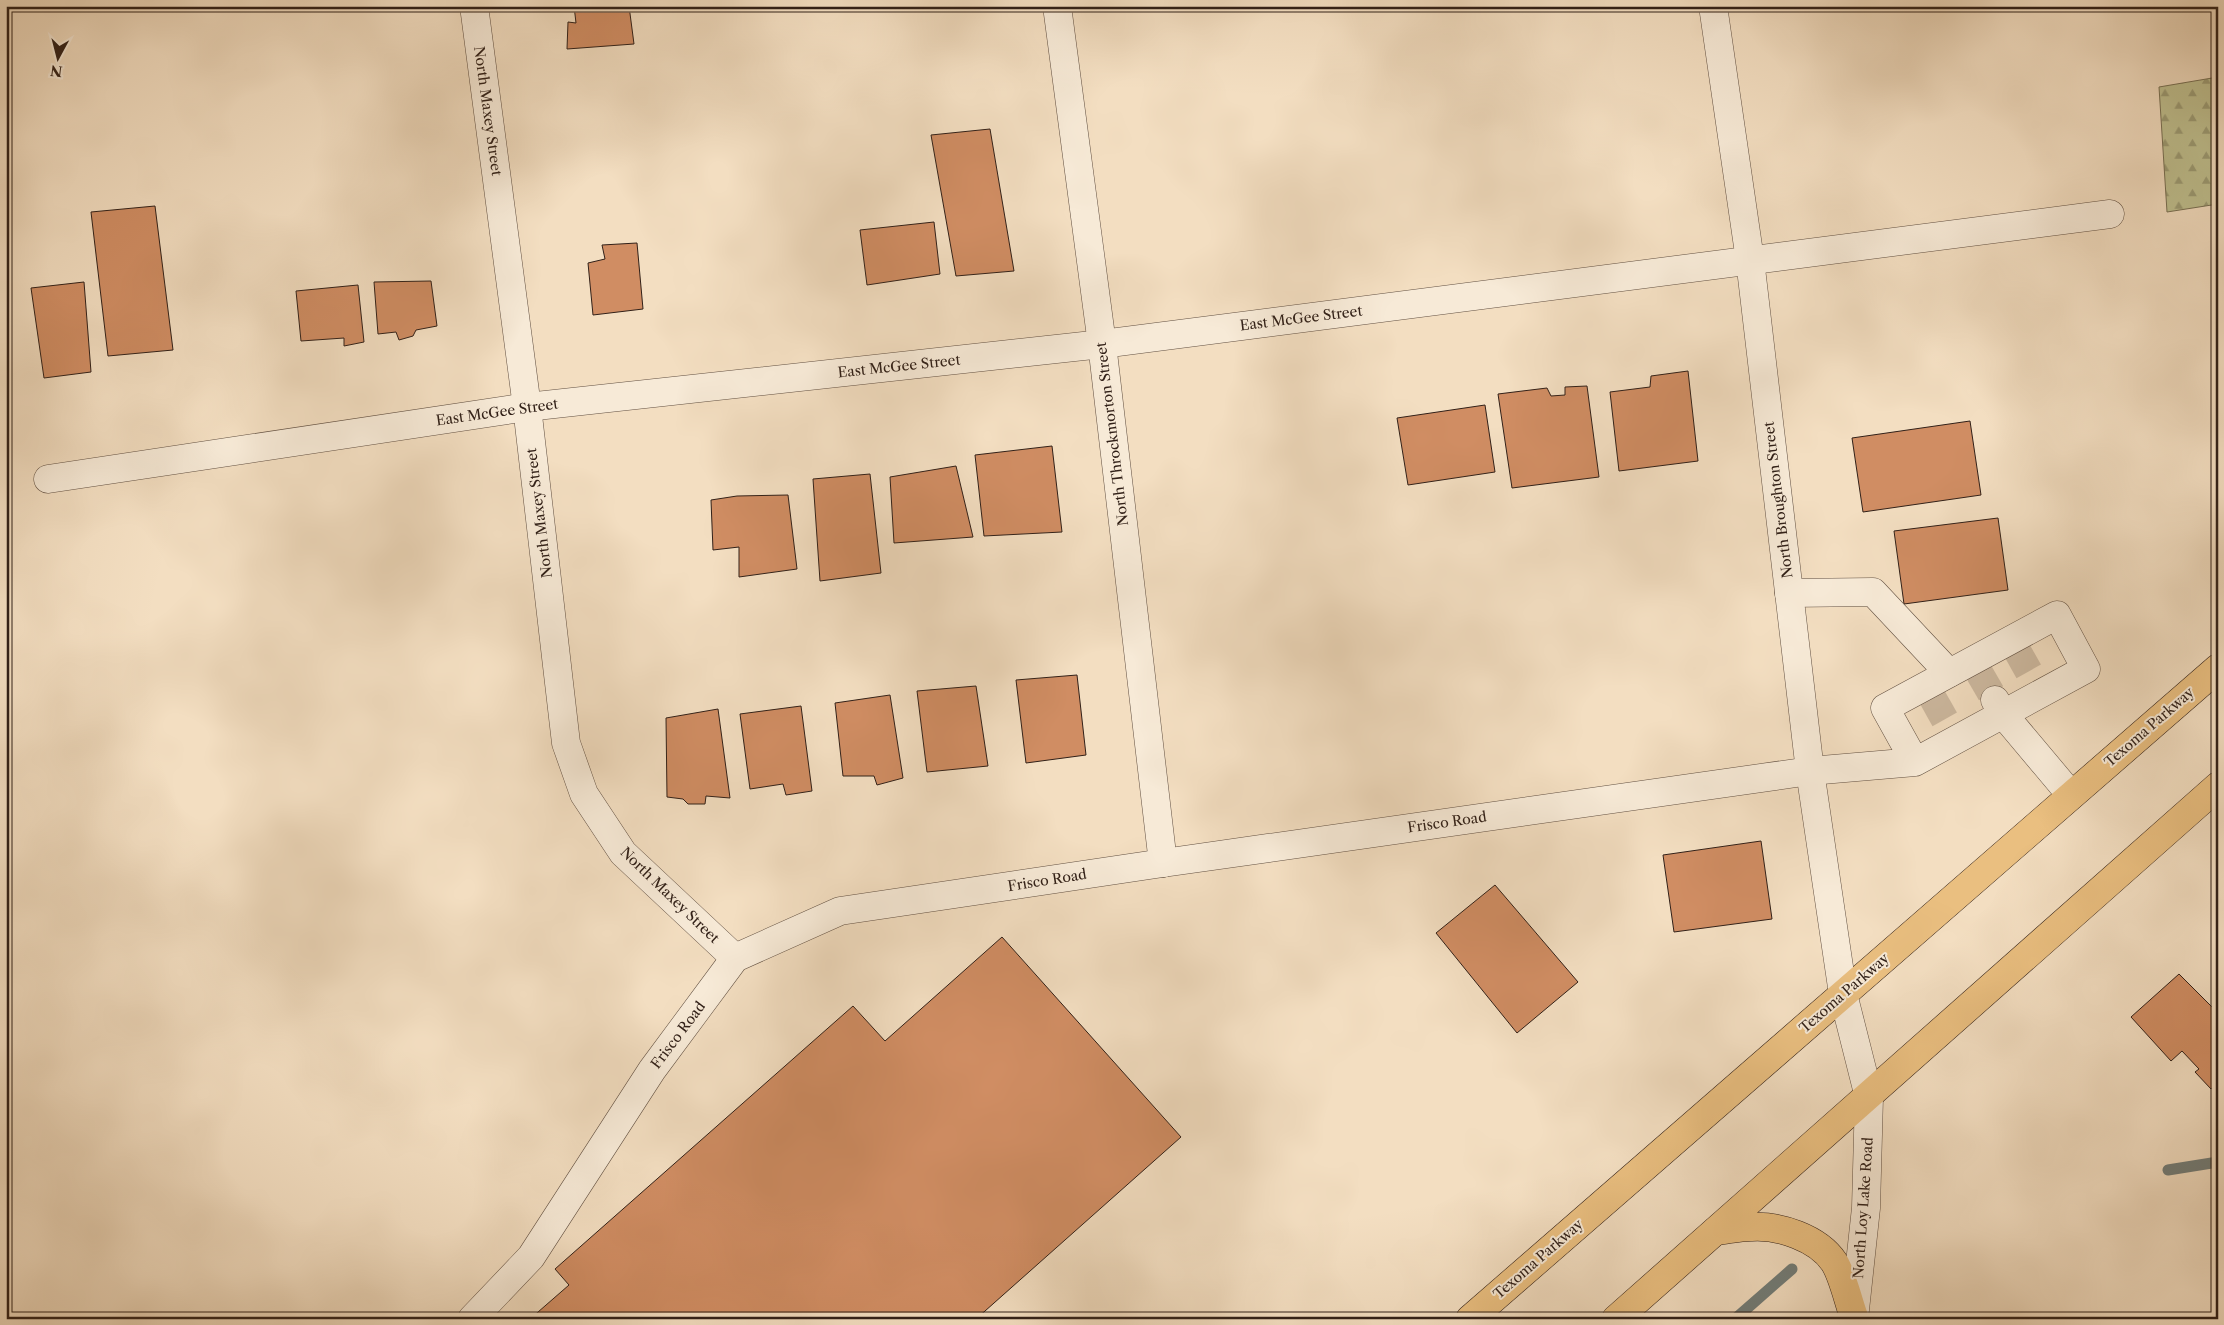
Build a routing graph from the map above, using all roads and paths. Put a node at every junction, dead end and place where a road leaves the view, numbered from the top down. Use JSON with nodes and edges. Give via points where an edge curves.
{"nodes":[{"id":1,"x":474,"y":6,"type":"edge"},
{"id":2,"x":1057,"y":6,"type":"edge"},
{"id":3,"x":1714,"y":6,"type":"edge"},
{"id":4,"x":2110,"y":214,"type":"dead end"},
{"id":5,"x":1750,"y":260,"type":"junction"},
{"id":6,"x":1102,"y":344,"type":"junction"},
{"id":7,"x":527,"y":407,"type":"junction"},
{"id":8,"x":48,"y":479,"type":"dead end"},
{"id":9,"x":1789,"y":593,"type":"junction"},
{"id":10,"x":2218,"y":668,"type":"edge"},
{"id":11,"x":1949,"y":673,"type":"junction"},
{"id":12,"x":1999,"y":707,"type":"junction"},
{"id":13,"x":1915,"y":762,"type":"junction"},
{"id":14,"x":1810,"y":771,"type":"junction"},
{"id":15,"x":2218,"y":786,"type":"edge"},
{"id":16,"x":2071,"y":795,"type":"junction"},
{"id":17,"x":1163,"y":863,"type":"junction"},
{"id":18,"x":735,"y":958,"type":"junction"},
{"id":19,"x":1844,"y":994,"type":"junction"},
{"id":20,"x":1869,"y":1096,"type":"junction"},
{"id":21,"x":1716,"y":1231,"type":"junction"},
{"id":22,"x":1854,"y":1318,"type":"edge"},
{"id":23,"x":472,"y":1319,"type":"edge"},
{"id":24,"x":1470,"y":1319,"type":"edge"},
{"id":25,"x":1616,"y":1319,"type":"edge"}],
"edges":[{"from":1,"to":7,"type":"street","name":"North Maxey Street"},
{"from":2,"to":6,"type":"street","name":"North Throckmorton Street"},
{"from":3,"to":5,"type":"street","name":"North Broughton Street"},
{"from":4,"to":5,"type":"street","name":"East McGee Street"},
{"from":5,"to":6,"type":"street","name":"East McGee Street"},
{"from":5,"to":9,"type":"street","name":"North Broughton Street"},
{"from":6,"to":7,"type":"street","name":"East McGee Street"},
{"from":6,"to":17,"type":"street","name":"North Throckmorton Street"},
{"from":7,"to":8,"type":"street","name":"East McGee Street"},
{"from":7,"to":18,"type":"street","name":"North Maxey Street","via":[[566,743],[584,794],[624,854]]},
{"from":9,"to":11,"type":"street","via":[[1874,592]]},
{"from":9,"to":14,"type":"street","name":"North Broughton Street"},
{"from":10,"to":16,"type":"main road","name":"Texoma Parkway"},
{"from":11,"to":12,"type":"street","via":[[1975,665],[2057,615],[2086,669],[2037,686]]},
{"from":11,"to":13,"type":"street","via":[[1928,691],[1885,708]]},
{"from":12,"to":13,"type":"street","via":[[1952,733]]},
{"from":12,"to":16,"type":"street"},
{"from":13,"to":14,"type":"street","name":"Frisco Road"},
{"from":14,"to":17,"type":"street","name":"Frisco Road"},
{"from":14,"to":19,"type":"street","name":"North Broughton Street"},
{"from":15,"to":20,"type":"main road"},
{"from":16,"to":19,"type":"main road","name":"Texoma Parkway"},
{"from":17,"to":18,"type":"street","name":"Frisco Road","via":[[840,911]]},
{"from":18,"to":23,"type":"street","name":"Frisco Road","via":[[652,1070],[531,1257]]},
{"from":19,"to":20,"type":"street","name":"North Loy Lake Road"},
{"from":19,"to":24,"type":"main road","name":"Texoma Parkway"},
{"from":20,"to":21,"type":"main road"},
{"from":20,"to":22,"type":"street","name":"North Loy Lake Road","via":[[1866,1208]]},
{"from":21,"to":22,"type":"main road","via":[[1752,1226],[1806,1239],[1822,1248],[1835,1263]]},
{"from":21,"to":25,"type":"main road"}]}
